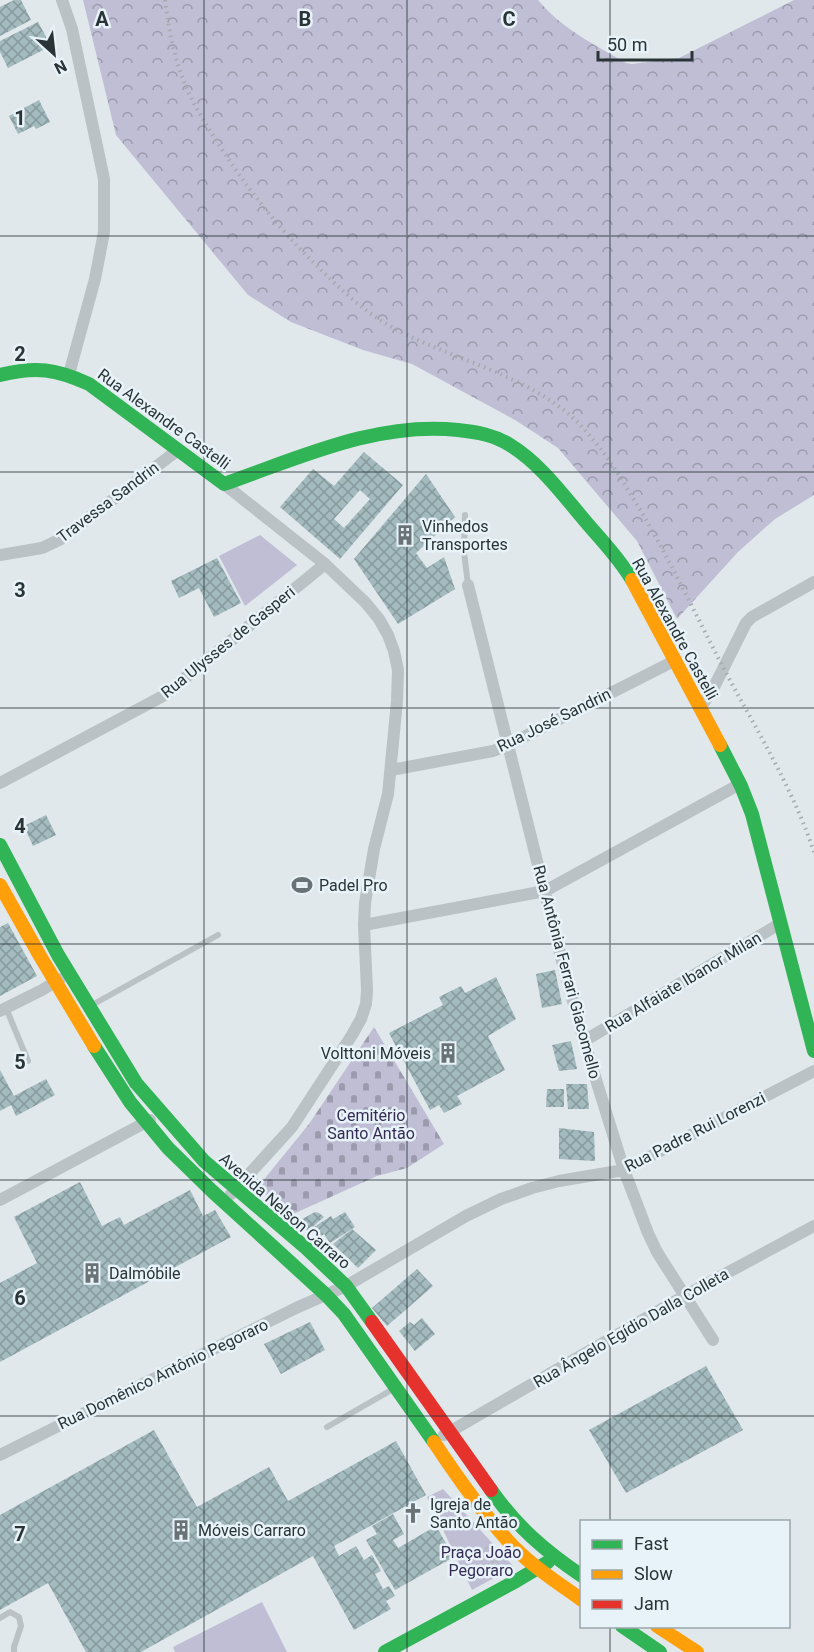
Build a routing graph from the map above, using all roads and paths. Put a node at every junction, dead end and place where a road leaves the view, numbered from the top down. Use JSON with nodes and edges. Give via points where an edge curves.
{"nodes":[{"id":1,"x":62,"y":0,"type":"edge"},
{"id":2,"x":69,"y":374,"type":"junction"},
{"id":3,"x":0,"y":375,"type":"edge"},
{"id":4,"x":178,"y":450,"type":"junction"},
{"id":5,"x":224,"y":484,"type":"junction"},
{"id":6,"x":465,"y":515,"type":"dead end"},
{"id":7,"x":0,"y":555,"type":"edge"},
{"id":8,"x":325,"y":564,"type":"junction"},
{"id":9,"x":468,"y":585,"type":"joint"},
{"id":10,"x":812,"y":587,"type":"edge"},
{"id":11,"x":676,"y":660,"type":"junction"},
{"id":12,"x":700,"y":708,"type":"junction"},
{"id":13,"x":508,"y":745,"type":"junction"},
{"id":14,"x":391,"y":770,"type":"junction"},
{"id":15,"x":0,"y":783,"type":"edge"},
{"id":16,"x":740,"y":784,"type":"junction"},
{"id":17,"x":0,"y":845,"type":"edge"},
{"id":18,"x":0,"y":885,"type":"edge"},
{"id":19,"x":545,"y":891,"type":"junction"},
{"id":20,"x":781,"y":923,"type":"junction"},
{"id":21,"x":364,"y":925,"type":"junction"},
{"id":22,"x":218,"y":935,"type":"dead end"},
{"id":23,"x":58,"y":955,"type":"junction"},
{"id":24,"x":44,"y":964,"type":"junction"},
{"id":25,"x":69,"y":974,"type":"junction"},
{"id":26,"x":55,"y":982,"type":"junction"},
{"id":27,"x":89,"y":1006,"type":"junction"},
{"id":28,"x":3,"y":1009,"type":"edge"},
{"id":29,"x":108,"y":1037,"type":"junction"},
{"id":30,"x":584,"y":1041,"type":"junction"},
{"id":31,"x":95,"y":1048,"type":"junction"},
{"id":32,"x":814,"y":1051,"type":"edge"},
{"id":33,"x":28,"y":1061,"type":"dead end"},
{"id":34,"x":814,"y":1071,"type":"edge"},
{"id":35,"x":162,"y":1113,"type":"junction"},
{"id":36,"x":147,"y":1123,"type":"junction"},
{"id":37,"x":204,"y":1161,"type":"junction"},
{"id":38,"x":624,"y":1170,"type":"junction"},
{"id":39,"x":192,"y":1174,"type":"junction"},
{"id":40,"x":236,"y":1189,"type":"junction"},
{"id":41,"x":0,"y":1200,"type":"edge"},
{"id":42,"x":224,"y":1203,"type":"junction"},
{"id":43,"x":814,"y":1226,"type":"edge"},
{"id":44,"x":346,"y":1287,"type":"junction"},
{"id":45,"x":326,"y":1294,"type":"junction"},
{"id":46,"x":686,"y":1295,"type":"junction"},
{"id":47,"x":713,"y":1340,"type":"dead end"},
{"id":48,"x":410,"y":1377,"type":"junction"},
{"id":49,"x":396,"y":1387,"type":"junction"},
{"id":50,"x":327,"y":1426,"type":"dead end"},
{"id":51,"x":449,"y":1431,"type":"junction"},
{"id":52,"x":434,"y":1441,"type":"junction"},
{"id":53,"x":0,"y":1455,"type":"edge"},
{"id":54,"x":500,"y":1503,"type":"junction"},
{"id":55,"x":488,"y":1516,"type":"junction"},
{"id":56,"x":554,"y":1557,"type":"junction"},
{"id":57,"x":470,"y":1558,"type":"dead end"},
{"id":58,"x":496,"y":1560,"type":"junction"},
{"id":59,"x":499,"y":1564,"type":"dead end"},
{"id":60,"x":539,"y":1569,"type":"junction"},
{"id":61,"x":580,"y":1575,"type":"edge"},
{"id":62,"x":499,"y":1590,"type":"junction"},
{"id":63,"x":580,"y":1599,"type":"edge"},
{"id":64,"x":0,"y":1618,"type":"edge"},
{"id":65,"x":660,"y":1628,"type":"edge"},
{"id":66,"x":640,"y":1631,"type":"edge"},
{"id":67,"x":14,"y":1652,"type":"edge"},
{"id":68,"x":385,"y":1652,"type":"edge"},
{"id":69,"x":660,"y":1652,"type":"edge"},
{"id":70,"x":697,"y":1652,"type":"edge"}],
"edges":[{"from":1,"to":2,"type":"street","via":[[72,28],[104,179],[104,232]]},
{"from":2,"to":3,"type":"main road","name":"Rua Alexandre Castelli","via":[[44,370]]},
{"from":2,"to":4,"type":"main road","name":"Rua Alexandre Castelli","via":[[89,384]]},
{"from":4,"to":5,"type":"main road","name":"Rua Alexandre Castelli"},
{"from":4,"to":7,"type":"street","name":"Travessa Sandrin","via":[[61,539],[42,548]]},
{"from":5,"to":8,"type":"street"},
{"from":5,"to":11,"type":"main road","name":"Rua Alexandre Castelli","via":[[377,434],[447,428],[480,432],[500,440],[538,467],[615,556]]},
{"from":6,"to":9,"type":"lane"},
{"from":8,"to":14,"type":"street","via":[[379,619],[394,651],[398,670]]},
{"from":8,"to":15,"type":"street","name":"Rua Ulysses de Gasperi","via":[[163,696]]},
{"from":9,"to":13,"type":"street","name":"Rua Antônia Ferrari Giacomello"},
{"from":10,"to":12,"type":"street","via":[[746,623]]},
{"from":11,"to":12,"type":"main road","name":"Rua Alexandre Castelli"},
{"from":11,"to":13,"type":"street","name":"Rua José Sandrin"},
{"from":12,"to":16,"type":"main road","name":"Rua Alexandre Castelli"},
{"from":13,"to":14,"type":"street","name":"Rua José Sandrin"},
{"from":13,"to":19,"type":"street","name":"Rua Antônia Ferrari Giacomello"},
{"from":14,"to":21,"type":"street","via":[[364,903]]},
{"from":16,"to":19,"type":"street"},
{"from":16,"to":20,"type":"main road","name":"Rua Alexandre Castelli","via":[[752,814]]},
{"from":17,"to":23,"type":"main road","name":"Avenida Nelson Carraro"},
{"from":18,"to":24,"type":"main road","name":"Avenida Nelson Carraro"},
{"from":19,"to":21,"type":"street"},
{"from":19,"to":30,"type":"street","name":"Rua Antônia Ferrari Giacomello"},
{"from":20,"to":30,"type":"street","name":"Rua Alfaiate Ibanor Milan"},
{"from":20,"to":32,"type":"main road","name":"Rua Alexandre Castelli"},
{"from":21,"to":40,"type":"street","via":[[367,990],[361,1018],[292,1126]]},
{"from":22,"to":27,"type":"lane"},
{"from":23,"to":24,"type":"main road"},
{"from":23,"to":25,"type":"main road","name":"Avenida Nelson Carraro"},
{"from":24,"to":26,"type":"main road","name":"Avenida Nelson Carraro"},
{"from":25,"to":26,"type":"street"},
{"from":25,"to":27,"type":"main road","name":"Avenida Nelson Carraro"},
{"from":26,"to":28,"type":"street"},
{"from":26,"to":31,"type":"main road","name":"Avenida Nelson Carraro"},
{"from":27,"to":29,"type":"main road","name":"Avenida Nelson Carraro"},
{"from":28,"to":33,"type":"lane"},
{"from":29,"to":31,"type":"main road"},
{"from":29,"to":35,"type":"main road","name":"Avenida Nelson Carraro","via":[[136,1083]]},
{"from":30,"to":38,"type":"street","name":"Rua Antônia Ferrari Giacomello"},
{"from":31,"to":36,"type":"main road","name":"Avenida Nelson Carraro"},
{"from":34,"to":38,"type":"street","name":"Rua Padre Rui Lorenzi"},
{"from":35,"to":36,"type":"street"},
{"from":35,"to":37,"type":"main road","name":"Avenida Nelson Carraro"},
{"from":36,"to":39,"type":"main road","name":"Avenida Nelson Carraro"},
{"from":36,"to":41,"type":"street"},
{"from":37,"to":39,"type":"main road"},
{"from":37,"to":40,"type":"main road","name":"Avenida Nelson Carraro"},
{"from":38,"to":44,"type":"street","name":"Rua Padre Rui Lorenzi","via":[[559,1181],[501,1199]]},
{"from":38,"to":46,"type":"street","name":"Rua Antônia Ferrari Giacomello","via":[[657,1252]]},
{"from":39,"to":42,"type":"main road","name":"Avenida Nelson Carraro"},
{"from":40,"to":42,"type":"street"},
{"from":40,"to":44,"type":"main road","name":"Avenida Nelson Carraro"},
{"from":42,"to":45,"type":"main road","name":"Avenida Nelson Carraro"},
{"from":43,"to":46,"type":"street","name":"Rua Ângelo Egídio Dalla Colleta"},
{"from":44,"to":45,"type":"street","name":"Rua Padre Rui Lorenzi"},
{"from":44,"to":48,"type":"main road","name":"Avenida Nelson Carraro"},
{"from":45,"to":49,"type":"main road","name":"Avenida Nelson Carraro"},
{"from":45,"to":53,"type":"street","name":"Rua Domênico Antônio Pegoraro"},
{"from":46,"to":47,"type":"street","name":"Rua Antônia Ferrari Giacomello"},
{"from":46,"to":51,"type":"street","name":"Rua Ângelo Egídio Dalla Colleta"},
{"from":48,"to":49,"type":"lane"},
{"from":48,"to":51,"type":"main road","name":"Avenida Nelson Carraro"},
{"from":49,"to":50,"type":"lane"},
{"from":49,"to":52,"type":"main road","name":"Avenida Nelson Carraro"},
{"from":51,"to":52,"type":"street","name":"Rua Ângelo Egídio Dalla Colleta"},
{"from":51,"to":54,"type":"main road","name":"Avenida Nelson Carraro"},
{"from":52,"to":55,"type":"main road","name":"Avenida Nelson Carraro"},
{"from":54,"to":55,"type":"main road"},
{"from":54,"to":56,"type":"main road","name":"Avenida Nelson Carraro"},
{"from":55,"to":60,"type":"main road","name":"Avenida Nelson Carraro"},
{"from":56,"to":60,"type":"main road"},
{"from":56,"to":61,"type":"main road","name":"Avenida Nelson Carraro"},
{"from":57,"to":58,"type":"path","via":[[488,1547]]},
{"from":58,"to":59,"type":"path"},
{"from":58,"to":62,"type":"path","via":[[487,1566]]},
{"from":60,"to":62,"type":"main road"},
{"from":60,"to":63,"type":"main road","name":"Avenida Nelson Carraro"},
{"from":62,"to":68,"type":"main road"},
{"from":64,"to":67,"type":"lane","via":[[9,1612],[19,1617],[21,1626]]},
{"from":65,"to":70,"type":"main road"},
{"from":66,"to":69,"type":"main road"}]}
